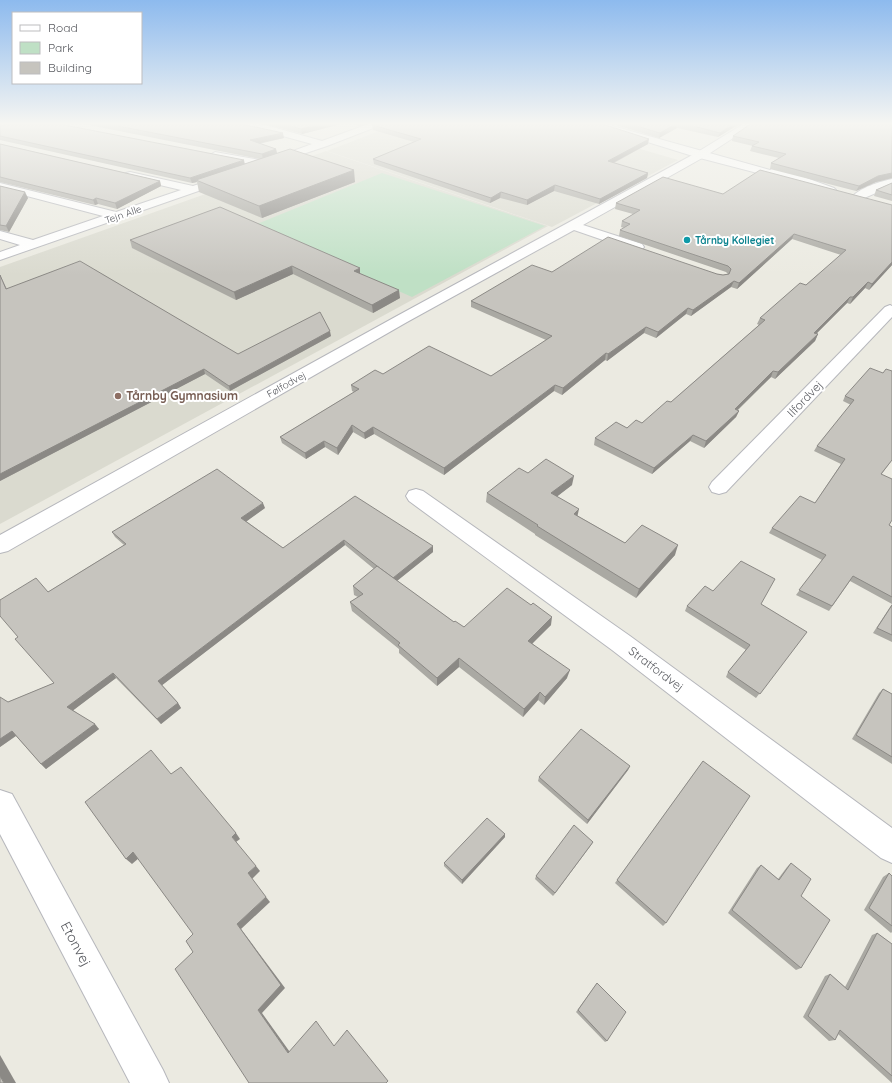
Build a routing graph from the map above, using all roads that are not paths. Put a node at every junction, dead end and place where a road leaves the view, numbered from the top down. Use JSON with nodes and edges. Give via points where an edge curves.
{"nodes":[{"id":1,"x":127,"y":174,"type":"edge"},
{"id":2,"x":237,"y":174,"type":"edge"},
{"id":3,"x":667,"y":174,"type":"edge"},
{"id":4,"x":774,"y":174,"type":"edge"},
{"id":5,"x":892,"y":182,"type":"edge"},
{"id":6,"x":0,"y":186,"type":"edge"},
{"id":7,"x":193,"y":189,"type":"junction"},
{"id":8,"x":858,"y":197,"type":"junction"},
{"id":9,"x":872,"y":201,"type":"edge"},
{"id":10,"x":117,"y":216,"type":"junction"},
{"id":11,"x":572,"y":226,"type":"junction"},
{"id":12,"x":0,"y":235,"type":"edge"},
{"id":13,"x":33,"y":244,"type":"junction"},
{"id":14,"x":649,"y":251,"type":"edge"},
{"id":15,"x":0,"y":256,"type":"edge"},
{"id":16,"x":891,"y":310,"type":"edge"},
{"id":17,"x":719,"y":487,"type":"dead end"},
{"id":18,"x":416,"y":496,"type":"dead end"},
{"id":19,"x":0,"y":546,"type":"edge"},
{"id":20,"x":1,"y":805,"type":"dead end"},
{"id":21,"x":892,"y":847,"type":"edge"},
{"id":22,"x":150,"y":1083,"type":"edge"}],
"edges":[{"from":1,"to":7,"type":"street"},
{"from":2,"to":7,"type":"street","name":"Tejn Alle"},
{"from":3,"to":11,"type":"street","name":"Følfodvej"},
{"from":4,"to":8,"type":"street"},
{"from":5,"to":8,"type":"street"},
{"from":6,"to":10,"type":"street"},
{"from":7,"to":10,"type":"street","name":"Tejn Alle"},
{"from":8,"to":9,"type":"street"},
{"from":10,"to":13,"type":"street","name":"Tejn Alle"},
{"from":11,"to":14,"type":"street"},
{"from":11,"to":19,"type":"street","name":"Følfodvej","via":[[402,318]]},
{"from":12,"to":13,"type":"street"},
{"from":13,"to":15,"type":"street","name":"Tejn Alle"},
{"from":16,"to":17,"type":"street","name":"Ilfordvej"},
{"from":18,"to":21,"type":"street","name":"Stratfordvej","via":[[620,643]]},
{"from":20,"to":22,"type":"street","name":"Etonvej"}]}
